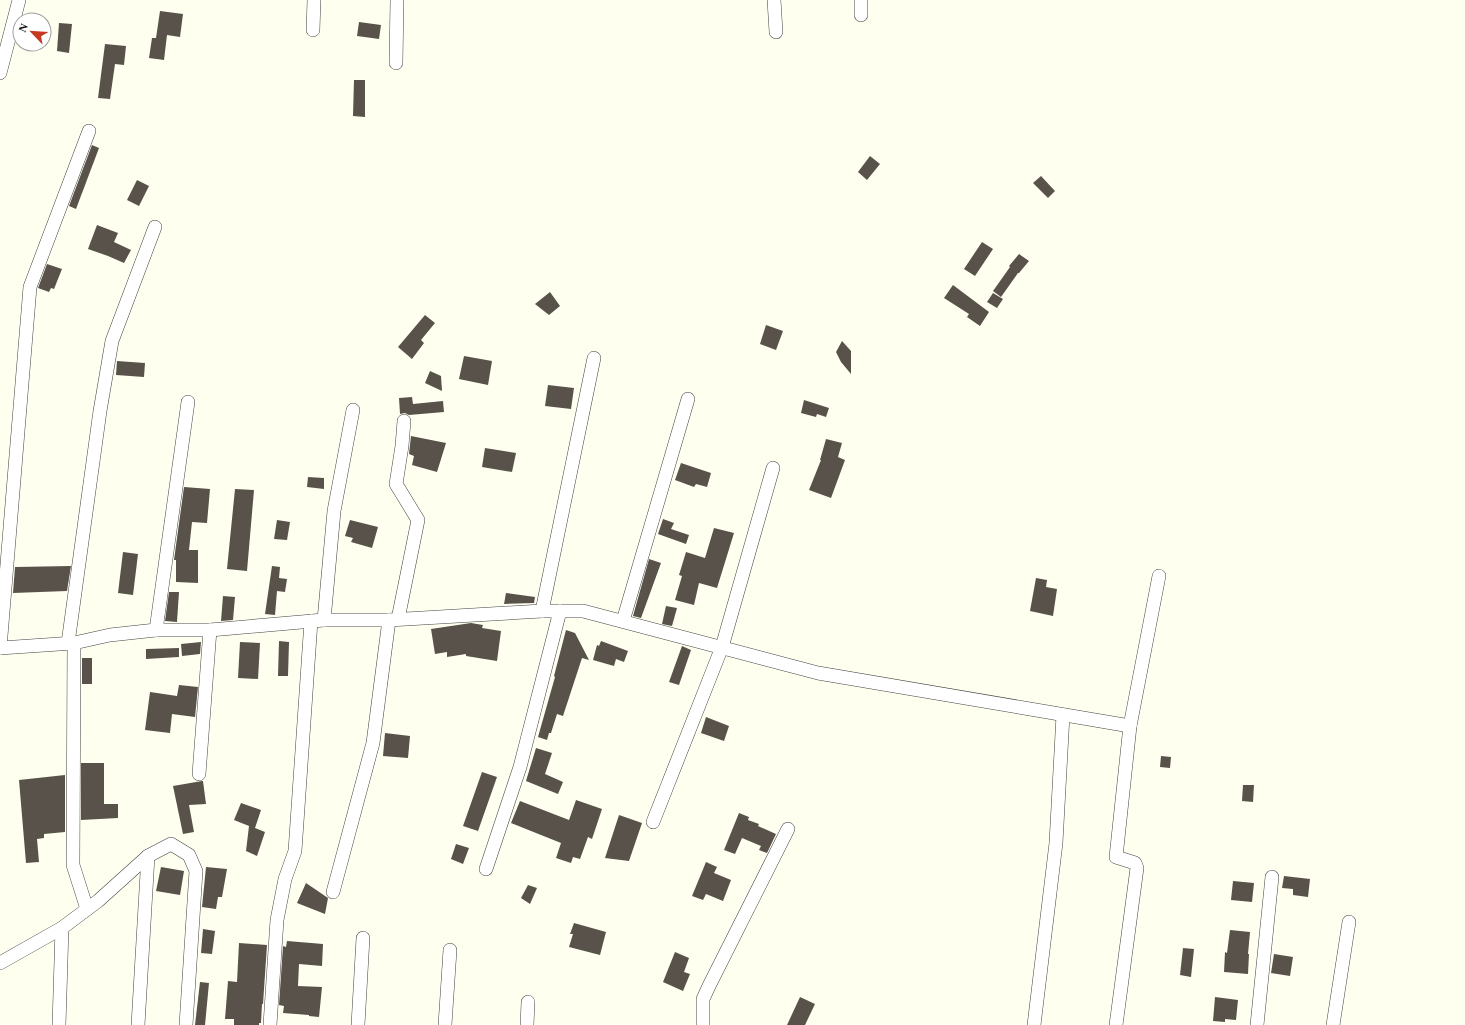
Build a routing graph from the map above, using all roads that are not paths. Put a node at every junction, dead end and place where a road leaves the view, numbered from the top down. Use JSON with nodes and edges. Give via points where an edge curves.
{"nodes":[{"id":1,"x":19,"y":0,"type":"edge"},
{"id":2,"x":314,"y":0,"type":"edge"},
{"id":3,"x":397,"y":0,"type":"edge"},
{"id":4,"x":774,"y":0,"type":"edge"},
{"id":5,"x":861,"y":0,"type":"edge"},
{"id":6,"x":861,"y":15,"type":"dead end"},
{"id":7,"x":313,"y":30,"type":"dead end"},
{"id":8,"x":776,"y":32,"type":"dead end"},
{"id":9,"x":396,"y":63,"type":"dead end"},
{"id":10,"x":0,"y":73,"type":"edge"},
{"id":11,"x":89,"y":131,"type":"dead end"},
{"id":12,"x":155,"y":227,"type":"dead end"},
{"id":13,"x":594,"y":358,"type":"dead end"},
{"id":14,"x":688,"y":399,"type":"dead end"},
{"id":15,"x":188,"y":402,"type":"dead end"},
{"id":16,"x":353,"y":410,"type":"dead end"},
{"id":17,"x":404,"y":421,"type":"dead end"},
{"id":18,"x":773,"y":468,"type":"dead end"},
{"id":19,"x":1159,"y":576,"type":"dead end"},
{"id":20,"x":542,"y":611,"type":"junction"},
{"id":21,"x":560,"y":611,"type":"junction"},
{"id":22,"x":394,"y":620,"type":"junction"},
{"id":23,"x":317,"y":621,"type":"junction"},
{"id":24,"x":624,"y":621,"type":"junction"},
{"id":25,"x":156,"y":630,"type":"junction"},
{"id":26,"x":210,"y":630,"type":"junction"},
{"id":27,"x":71,"y":643,"type":"junction"},
{"id":28,"x":722,"y":647,"type":"junction"},
{"id":29,"x":0,"y":648,"type":"edge"},
{"id":30,"x":1063,"y":715,"type":"junction"},
{"id":31,"x":1130,"y":726,"type":"junction"},
{"id":32,"x":199,"y":774,"type":"dead end"},
{"id":33,"x":653,"y":822,"type":"dead end"},
{"id":34,"x":788,"y":829,"type":"dead end"},
{"id":35,"x":148,"y":856,"type":"junction"},
{"id":36,"x":486,"y":869,"type":"dead end"},
{"id":37,"x":1272,"y":877,"type":"dead end"},
{"id":38,"x":333,"y":892,"type":"dead end"},
{"id":39,"x":87,"y":909,"type":"junction"},
{"id":40,"x":1349,"y":922,"type":"dead end"},
{"id":41,"x":62,"y":928,"type":"junction"},
{"id":42,"x":362,"y":938,"type":"dead end"},
{"id":43,"x":450,"y":950,"type":"dead end"},
{"id":44,"x":0,"y":963,"type":"edge"},
{"id":45,"x":528,"y":1002,"type":"dead end"},
{"id":46,"x":59,"y":1025,"type":"edge"},
{"id":47,"x":138,"y":1025,"type":"edge"},
{"id":48,"x":186,"y":1025,"type":"edge"},
{"id":49,"x":270,"y":1025,"type":"edge"},
{"id":50,"x":358,"y":1025,"type":"edge"},
{"id":51,"x":445,"y":1025,"type":"edge"},
{"id":52,"x":527,"y":1025,"type":"edge"},
{"id":53,"x":703,"y":1025,"type":"edge"},
{"id":54,"x":1034,"y":1025,"type":"edge"},
{"id":55,"x":1116,"y":1025,"type":"edge"},
{"id":56,"x":1256,"y":1025,"type":"edge"},
{"id":57,"x":1333,"y":1025,"type":"edge"}],
"edges":[{"from":1,"to":10,"type":"street"},
{"from":2,"to":7,"type":"street"},
{"from":3,"to":9,"type":"street"},
{"from":4,"to":8,"type":"street"},
{"from":5,"to":6,"type":"street"},
{"from":11,"to":29,"type":"street","via":[[30,287]]},
{"from":12,"to":27,"type":"street","via":[[112,341],[100,411]]},
{"from":13,"to":20,"type":"street"},
{"from":14,"to":24,"type":"street"},
{"from":15,"to":25,"type":"street"},
{"from":16,"to":23,"type":"street"},
{"from":17,"to":22,"type":"street","via":[[396,484],[418,520]]},
{"from":18,"to":28,"type":"street"},
{"from":19,"to":31,"type":"street"},
{"from":20,"to":21,"type":"street"},
{"from":20,"to":22,"type":"street"},
{"from":21,"to":24,"type":"street","via":[[584,611]]},
{"from":21,"to":36,"type":"street","via":[[520,767]]},
{"from":22,"to":23,"type":"street"},
{"from":22,"to":38,"type":"street","via":[[374,743]]},
{"from":23,"to":26,"type":"street"},
{"from":23,"to":49,"type":"street","via":[[295,851],[285,879],[277,920]]},
{"from":24,"to":28,"type":"street"},
{"from":25,"to":26,"type":"street"},
{"from":25,"to":27,"type":"street","via":[[110,635]]},
{"from":26,"to":32,"type":"street"},
{"from":27,"to":29,"type":"street"},
{"from":27,"to":39,"type":"street","via":[[74,865]]},
{"from":28,"to":30,"type":"street","via":[[818,673]]},
{"from":28,"to":33,"type":"street"},
{"from":30,"to":31,"type":"street"},
{"from":30,"to":54,"type":"street","via":[[1056,843]]},
{"from":31,"to":55,"type":"street","via":[[1116,857],[1135,863],[1138,868]]},
{"from":34,"to":53,"type":"street","via":[[709,986],[703,1000]]},
{"from":35,"to":39,"type":"street"},
{"from":35,"to":47,"type":"street"},
{"from":35,"to":48,"type":"street","via":[[171,844],[189,855],[196,871]]},
{"from":37,"to":56,"type":"street"},
{"from":39,"to":41,"type":"street"},
{"from":40,"to":57,"type":"street"},
{"from":41,"to":44,"type":"street"},
{"from":41,"to":46,"type":"street"},
{"from":42,"to":50,"type":"street"},
{"from":43,"to":51,"type":"street"},
{"from":45,"to":52,"type":"street"}]}
